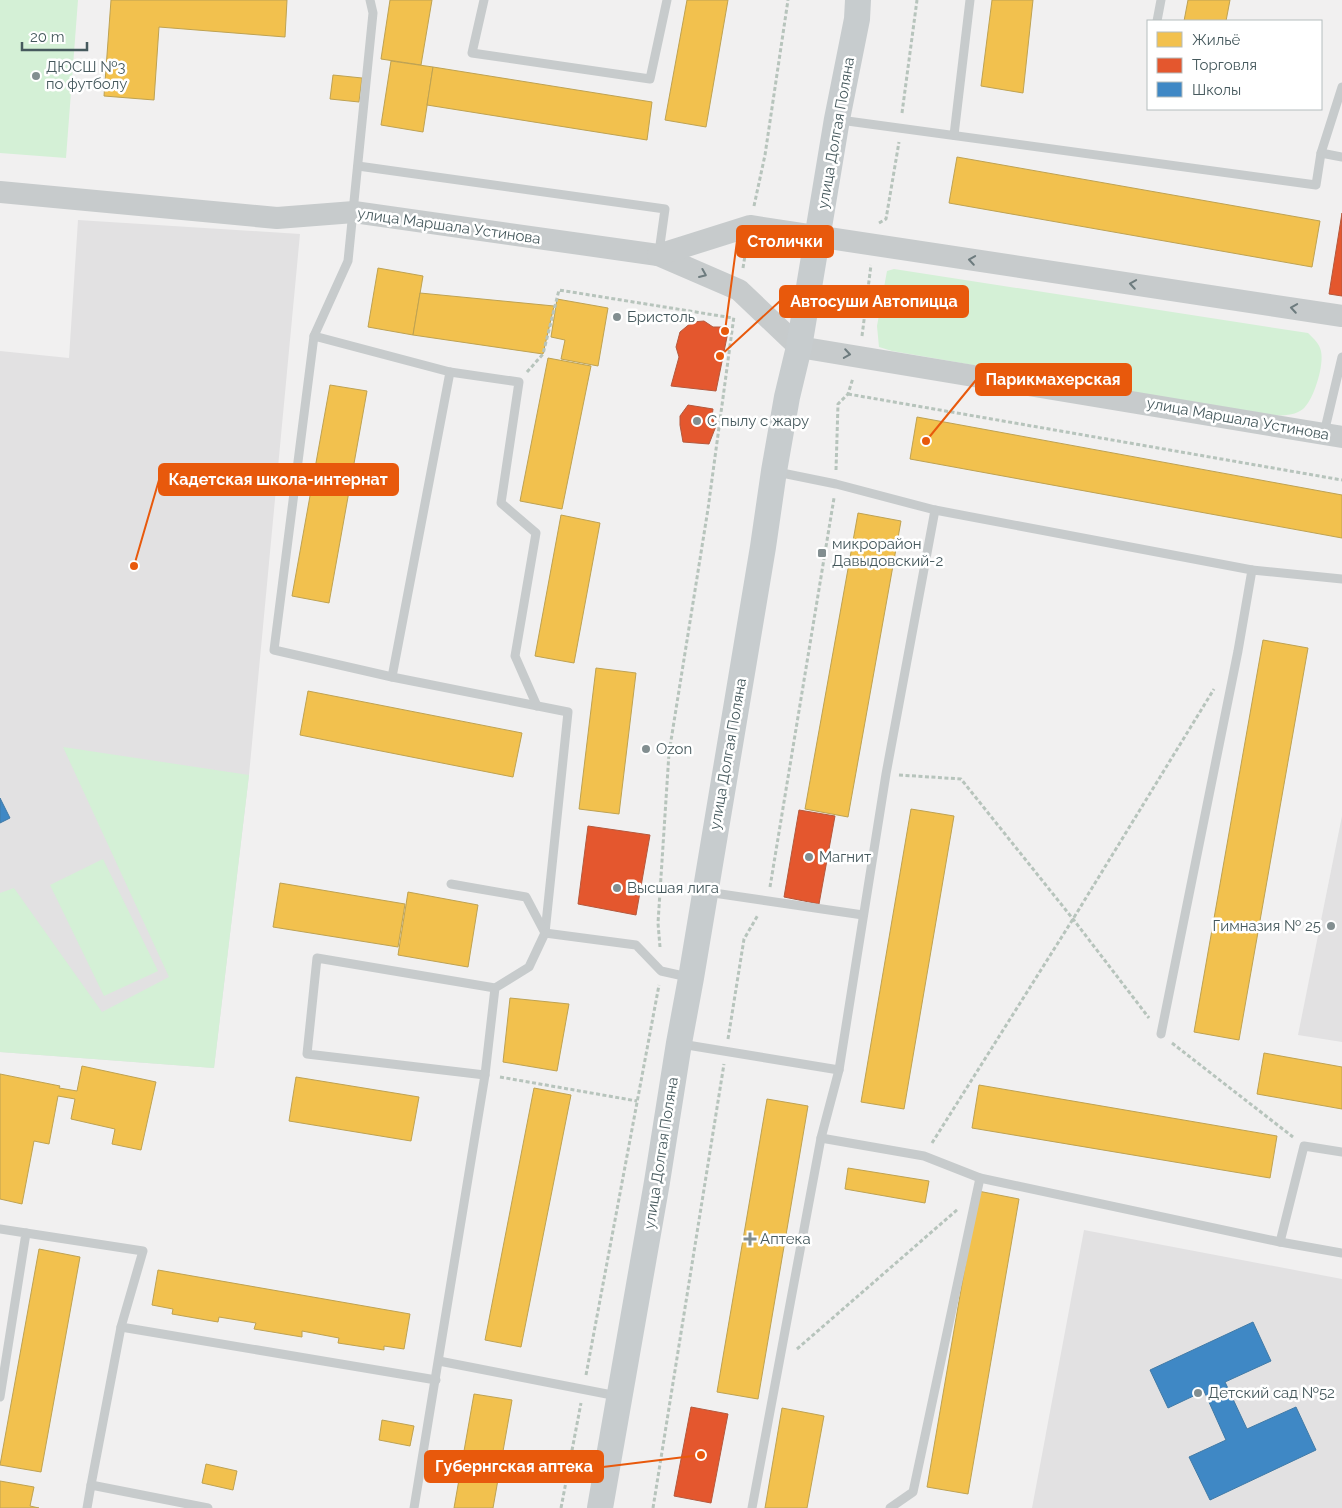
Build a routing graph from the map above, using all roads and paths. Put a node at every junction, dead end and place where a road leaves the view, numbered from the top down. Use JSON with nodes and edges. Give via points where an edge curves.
{"nodes":[{"id":1,"x":370,"y":0,"type":"edge"},
{"id":2,"x":484,"y":0,"type":"edge"},
{"id":3,"x":667,"y":0,"type":"edge"},
{"id":4,"x":788,"y":0,"type":"edge"},
{"id":5,"x":858,"y":0,"type":"edge"},
{"id":6,"x":917,"y":0,"type":"edge"},
{"id":7,"x":970,"y":0,"type":"edge"},
{"id":8,"x":1161,"y":0,"type":"edge"},
{"id":9,"x":1156,"y":20,"type":"edge"},
{"id":10,"x":1342,"y":87,"type":"edge"},
{"id":11,"x":837,"y":119,"type":"junction"},
{"id":12,"x":900,"y":128,"type":"junction"},
{"id":13,"x":954,"y":135,"type":"junction"},
{"id":14,"x":1321,"y":153,"type":"junction"},
{"id":15,"x":1342,"y":157,"type":"edge"},
{"id":16,"x":358,"y":166,"type":"junction"},
{"id":17,"x":0,"y":192,"type":"edge"},
{"id":18,"x":354,"y":212,"type":"junction"},
{"id":19,"x":750,"y":226,"type":"junction"},
{"id":20,"x":817,"y":237,"type":"junction"},
{"id":21,"x":874,"y":245,"type":"junction"},
{"id":22,"x":658,"y":255,"type":"junction"},
{"id":23,"x":739,"y":290,"type":"junction"},
{"id":24,"x":1342,"y":316,"type":"edge"},
{"id":25,"x":733,"y":318,"type":"junction"},
{"id":26,"x":314,"y":336,"type":"junction"},
{"id":27,"x":799,"y":347,"type":"junction"},
{"id":28,"x":860,"y":356,"type":"junction"},
{"id":29,"x":1342,"y":357,"type":"edge"},
{"id":30,"x":450,"y":372,"type":"junction"},
{"id":31,"x":519,"y":382,"type":"junction"},
{"id":32,"x":848,"y":394,"type":"junction"},
{"id":33,"x":1333,"y":435,"type":"edge"},
{"id":34,"x":774,"y":471,"type":"junction"},
{"id":35,"x":1342,"y":480,"type":"edge"},
{"id":36,"x":836,"y":484,"type":"junction"},
{"id":37,"x":935,"y":510,"type":"junction"},
{"id":38,"x":1252,"y":570,"type":"junction"},
{"id":39,"x":1342,"y":579,"type":"edge"},
{"id":40,"x":392,"y":678,"type":"junction"},
{"id":41,"x":1217,"y":684,"type":"dead end"},
{"id":42,"x":537,"y":706,"type":"junction"},
{"id":43,"x":886,"y":774,"type":"junction"},
{"id":44,"x":451,"y":884,"type":"dead end"},
{"id":45,"x":705,"y":892,"type":"junction"},
{"id":46,"x":768,"y":900,"type":"junction"},
{"id":47,"x":863,"y":915,"type":"junction"},
{"id":48,"x":1073,"y":919,"type":"junction"},
{"id":49,"x":545,"y":933,"type":"junction"},
{"id":50,"x":661,"y":971,"type":"junction"},
{"id":51,"x":691,"y":978,"type":"junction"},
{"id":52,"x":495,"y":988,"type":"junction"},
{"id":53,"x":1161,"y":1034,"type":"junction"},
{"id":54,"x":678,"y":1043,"type":"junction"},
{"id":55,"x":726,"y":1051,"type":"junction"},
{"id":56,"x":839,"y":1070,"type":"junction"},
{"id":57,"x":485,"y":1074,"type":"junction"},
{"id":58,"x":637,"y":1100,"type":"junction"},
{"id":59,"x":821,"y":1138,"type":"junction"},
{"id":60,"x":1304,"y":1146,"type":"junction"},
{"id":61,"x":1342,"y":1152,"type":"edge"},
{"id":62,"x":924,"y":1156,"type":"junction"},
{"id":63,"x":980,"y":1178,"type":"junction"},
{"id":64,"x":977,"y":1192,"type":"junction"},
{"id":65,"x":0,"y":1229,"type":"edge"},
{"id":66,"x":26,"y":1233,"type":"junction"},
{"id":67,"x":1280,"y":1242,"type":"junction"},
{"id":68,"x":1342,"y":1252,"type":"edge"},
{"id":69,"x":121,"y":1327,"type":"junction"},
{"id":70,"x":439,"y":1361,"type":"junction"},
{"id":71,"x":780,"y":1364,"type":"junction"},
{"id":72,"x":436,"y":1380,"type":"junction"},
{"id":73,"x":584,"y":1389,"type":"junction"},
{"id":74,"x":620,"y":1396,"type":"junction"},
{"id":75,"x":0,"y":1397,"type":"edge"},
{"id":76,"x":91,"y":1485,"type":"junction"},
{"id":77,"x":87,"y":1508,"type":"edge"},
{"id":78,"x":208,"y":1508,"type":"edge"},
{"id":79,"x":414,"y":1508,"type":"edge"},
{"id":80,"x":561,"y":1508,"type":"edge"},
{"id":81,"x":600,"y":1508,"type":"edge"},
{"id":82,"x":653,"y":1508,"type":"edge"},
{"id":83,"x":752,"y":1508,"type":"edge"},
{"id":84,"x":890,"y":1508,"type":"edge"}],
"edges":[{"from":1,"to":16,"type":"lane","via":[[373,13]]},
{"from":2,"to":3,"type":"lane","via":[[472,53],[650,79]]},
{"from":4,"to":19,"type":"path","via":[[765,155]]},
{"from":5,"to":11,"type":"main road","name":"улица Долгая Поляна"},
{"from":6,"to":12,"type":"path"},
{"from":7,"to":13,"type":"lane"},
{"from":8,"to":9,"type":"lane"},
{"from":10,"to":14,"type":"lane"},
{"from":11,"to":12,"type":"lane"},
{"from":11,"to":20,"type":"main road","name":"улица Долгая Поляна"},
{"from":12,"to":13,"type":"lane"},
{"from":12,"to":21,"type":"path","via":[[886,219],[876,224]]},
{"from":13,"to":14,"type":"lane","via":[[1316,185]]},
{"from":14,"to":15,"type":"lane"},
{"from":16,"to":18,"type":"lane"},
{"from":16,"to":22,"type":"lane","via":[[665,209]]},
{"from":17,"to":18,"type":"street","name":"улица Маршала Устинова","via":[[277,218]]},
{"from":18,"to":22,"type":"street","name":"улица Маршала Устинова"},
{"from":18,"to":26,"type":"lane","via":[[348,261]]},
{"from":19,"to":20,"type":"street","name":"улица Маршала Устинова"},
{"from":19,"to":22,"type":"street","name":"улица Маршала Устинова"},
{"from":19,"to":23,"type":"path"},
{"from":20,"to":21,"type":"street","name":"улица Маршала Устинова"},
{"from":20,"to":27,"type":"main road","name":"улица Долгая Поляна"},
{"from":24,"to":21,"type":"street","name":"улица Маршала Устинова","one_way":true},
{"from":21,"to":28,"type":"path"},
{"from":22,"to":23,"type":"street","name":"улица Маршала Устинова","one_way":true},
{"from":23,"to":25,"type":"path"},
{"from":23,"to":27,"type":"street","name":"улица Маршала Устинова"},
{"from":25,"to":31,"type":"path","via":[[559,290],[542,354]]},
{"from":25,"to":50,"type":"path","via":[[710,500],[669,753],[658,923]]},
{"from":26,"to":30,"type":"lane"},
{"from":26,"to":40,"type":"lane","via":[[274,650]]},
{"from":27,"to":28,"type":"street","name":"улица Маршала Устинова","one_way":true},
{"from":27,"to":34,"type":"main road","name":"улица Долгая Поляна"},
{"from":28,"to":32,"type":"path"},
{"from":28,"to":33,"type":"street","name":"улица Маршала Устинова"},
{"from":29,"to":33,"type":"lane"},
{"from":30,"to":31,"type":"lane"},
{"from":30,"to":40,"type":"lane"},
{"from":31,"to":42,"type":"lane","via":[[501,503],[536,533],[515,656]]},
{"from":32,"to":35,"type":"path"},
{"from":32,"to":36,"type":"path","via":[[838,404]]},
{"from":34,"to":36,"type":"lane"},
{"from":34,"to":45,"type":"main road","name":"улица Долгая Поляна"},
{"from":36,"to":37,"type":"lane"},
{"from":36,"to":46,"type":"path"},
{"from":37,"to":38,"type":"lane"},
{"from":37,"to":43,"type":"lane"},
{"from":38,"to":39,"type":"lane"},
{"from":38,"to":53,"type":"lane"},
{"from":40,"to":42,"type":"lane"},
{"from":41,"to":48,"type":"path"},
{"from":42,"to":49,"type":"lane","via":[[568,712]]},
{"from":43,"to":47,"type":"lane"},
{"from":43,"to":48,"type":"path","via":[[961,779]]},
{"from":44,"to":49,"type":"lane","via":[[526,897]]},
{"from":45,"to":46,"type":"lane"},
{"from":45,"to":51,"type":"main road","name":"улица Долгая Поляна"},
{"from":46,"to":47,"type":"lane"},
{"from":46,"to":55,"type":"path","via":[[744,939]]},
{"from":47,"to":56,"type":"lane"},
{"from":48,"to":53,"type":"path"},
{"from":48,"to":62,"type":"path"},
{"from":49,"to":50,"type":"lane","via":[[636,945]]},
{"from":49,"to":52,"type":"lane","via":[[529,967]]},
{"from":50,"to":51,"type":"lane"},
{"from":50,"to":58,"type":"path"},
{"from":51,"to":54,"type":"main road","name":"улица Долгая Поляна"},
{"from":52,"to":57,"type":"lane"},
{"from":52,"to":57,"type":"lane","via":[[317,958],[307,1054]]},
{"from":53,"to":60,"type":"path"},
{"from":54,"to":55,"type":"lane"},
{"from":54,"to":74,"type":"main road","name":"улица Долгая Поляна"},
{"from":55,"to":56,"type":"lane"},
{"from":55,"to":82,"type":"path"},
{"from":56,"to":59,"type":"lane"},
{"from":57,"to":58,"type":"path"},
{"from":57,"to":70,"type":"lane"},
{"from":58,"to":73,"type":"path"},
{"from":59,"to":62,"type":"lane"},
{"from":59,"to":71,"type":"lane"},
{"from":60,"to":61,"type":"lane"},
{"from":60,"to":67,"type":"lane"},
{"from":62,"to":63,"type":"lane"},
{"from":63,"to":64,"type":"lane"},
{"from":63,"to":67,"type":"lane"},
{"from":64,"to":71,"type":"path"},
{"from":64,"to":84,"type":"lane","via":[[913,1492]]},
{"from":65,"to":66,"type":"lane"},
{"from":66,"to":69,"type":"lane","via":[[143,1251]]},
{"from":66,"to":75,"type":"lane"},
{"from":67,"to":68,"type":"lane"},
{"from":69,"to":72,"type":"lane"},
{"from":69,"to":76,"type":"lane"},
{"from":70,"to":72,"type":"lane"},
{"from":70,"to":73,"type":"lane"},
{"from":71,"to":83,"type":"lane"},
{"from":72,"to":79,"type":"lane"},
{"from":73,"to":74,"type":"lane"},
{"from":73,"to":80,"type":"path"},
{"from":74,"to":81,"type":"main road","name":"улица Долгая Поляна"},
{"from":76,"to":77,"type":"lane"},
{"from":76,"to":78,"type":"lane"}]}
